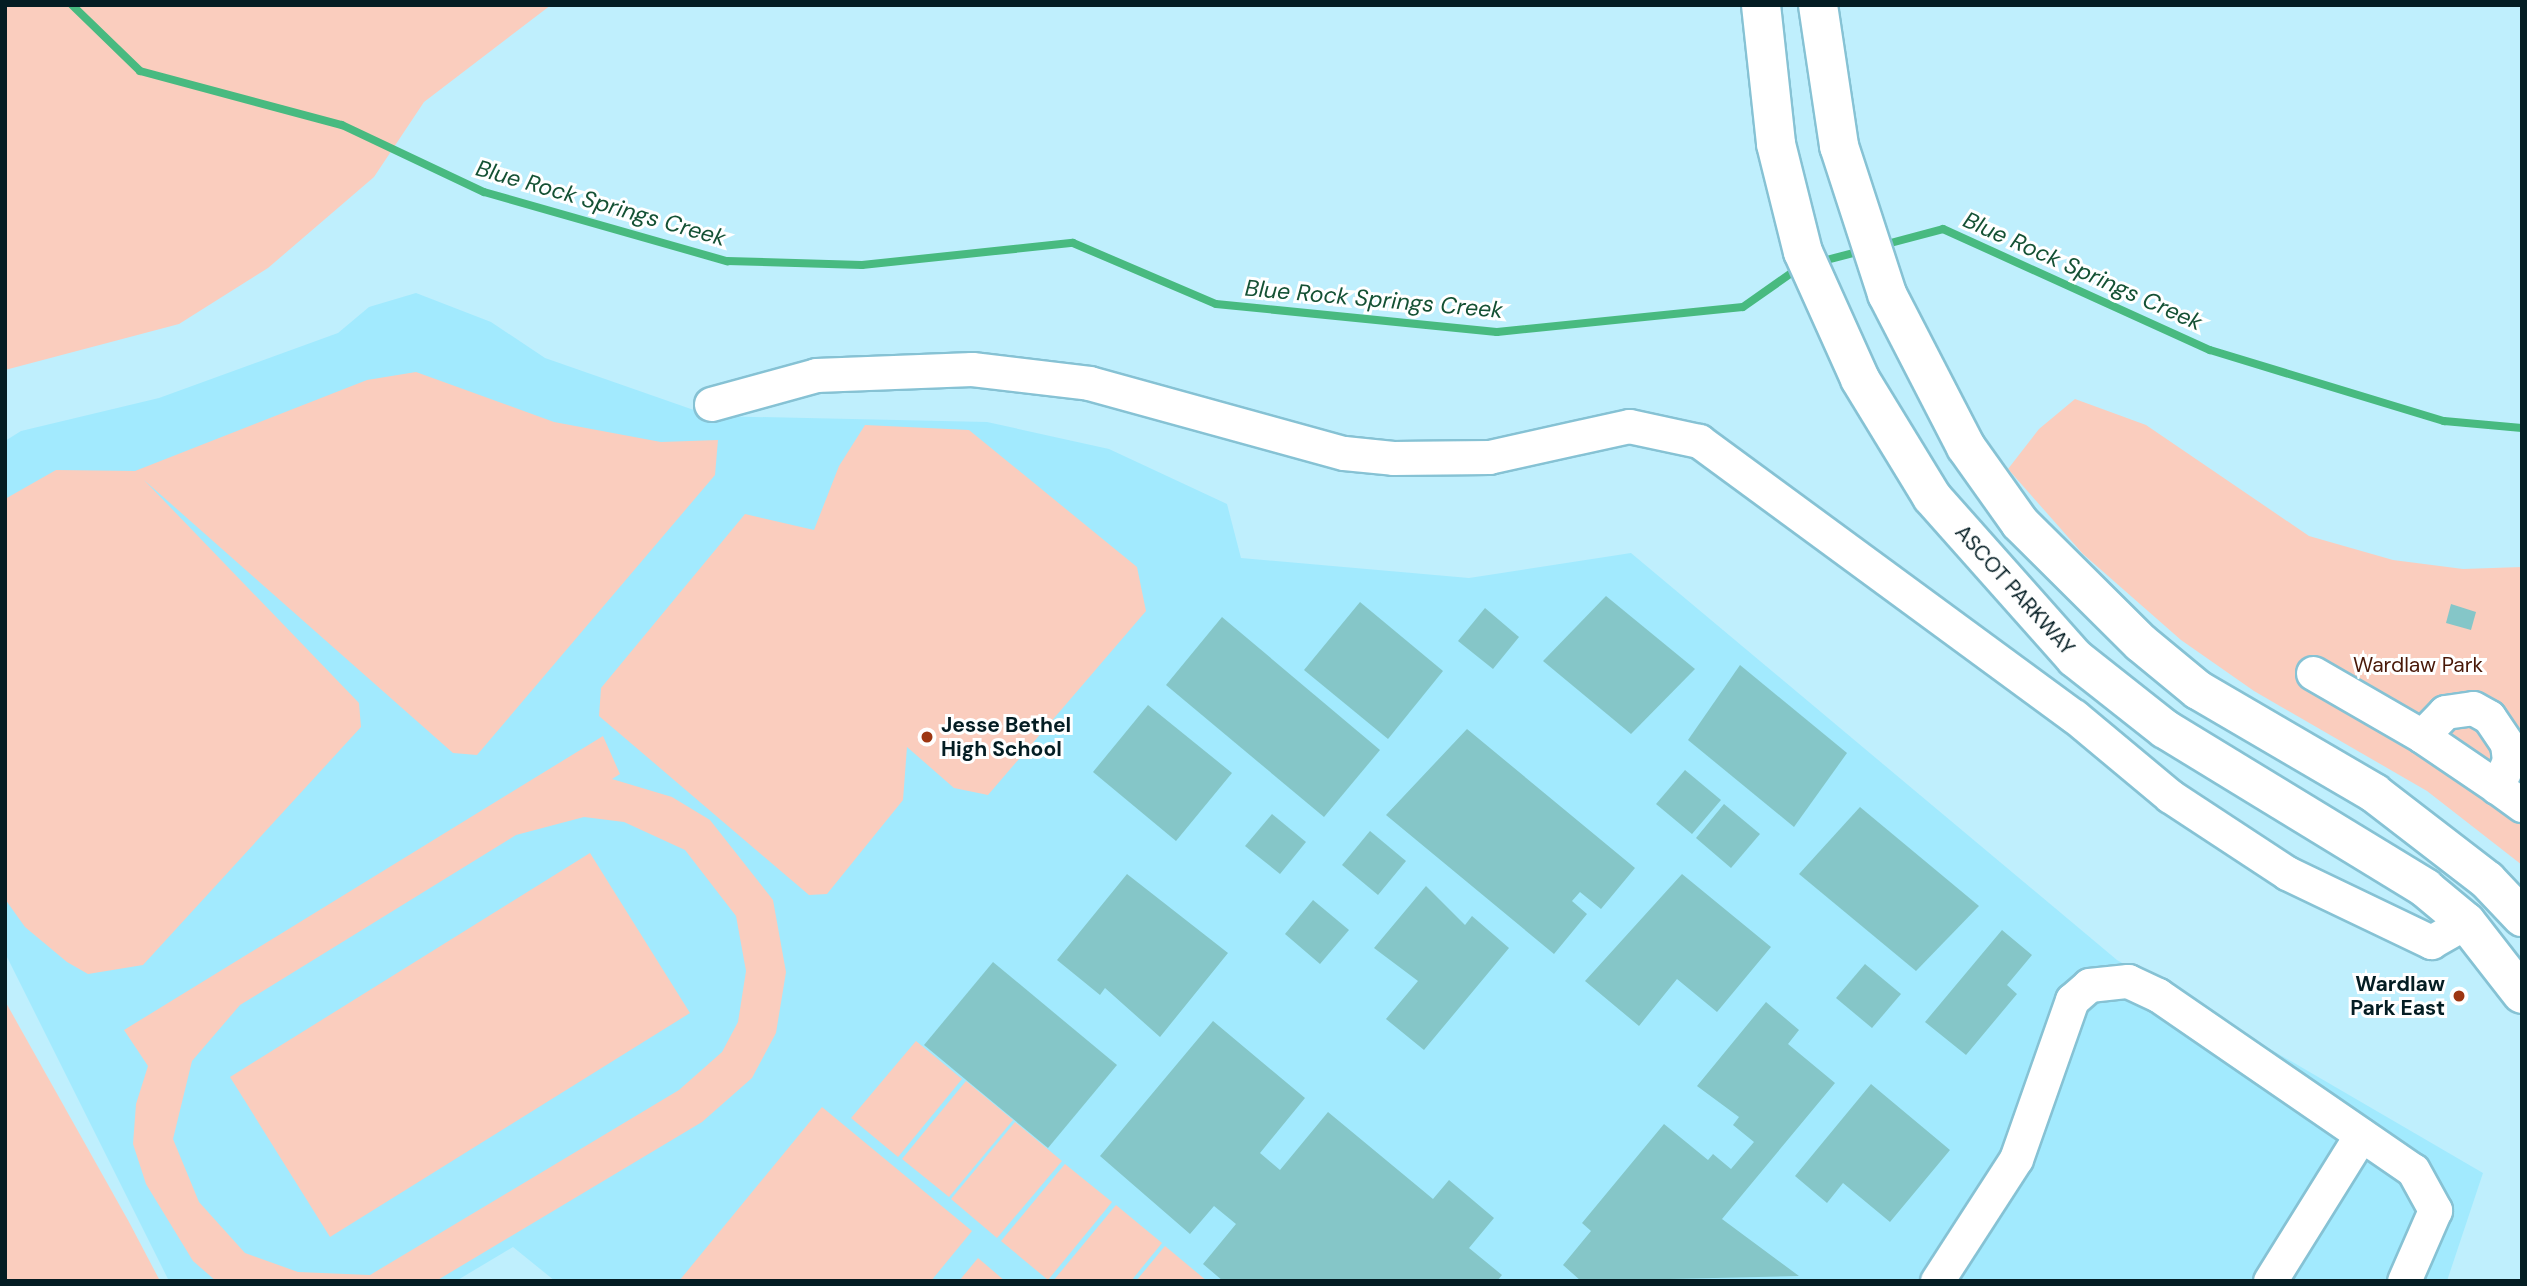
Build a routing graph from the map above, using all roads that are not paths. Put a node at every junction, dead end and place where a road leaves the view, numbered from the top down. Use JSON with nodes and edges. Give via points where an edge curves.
{"nodes":[{"id":1,"x":1761,"y":5,"type":"edge"},
{"id":2,"x":1818,"y":5,"type":"edge"},
{"id":3,"x":711,"y":404,"type":"dead end"},
{"id":4,"x":2313,"y":673,"type":"dead end"},
{"id":5,"x":2422,"y":736,"type":"junction"},
{"id":6,"x":2509,"y":796,"type":"edge"},
{"id":7,"x":2522,"y":917,"type":"edge"},
{"id":8,"x":2466,"y":922,"type":"junction"},
{"id":9,"x":2522,"y":993,"type":"edge"},
{"id":10,"x":2361,"y":1135,"type":"junction"},
{"id":11,"x":1938,"y":1280,"type":"edge"},
{"id":12,"x":2270,"y":1281,"type":"edge"},
{"id":13,"x":2404,"y":1281,"type":"edge"}],
"edges":[{"from":1,"to":8,"type":"main road","name":"ASCOT PARKWAY","via":[[1776,145],[1803,252],[1860,379],[1932,497],[2016,598],[2075,658],[2165,729],[2426,888]]},
{"from":2,"to":7,"type":"main road","via":[[1839,146],[1887,294],[1966,447],[2000,495],[2141,643],[2267,735],[2374,793],[2487,880]]},
{"from":3,"to":8,"type":"lane","via":[[816,376],[972,369],[1089,383],[1332,450],[1393,458],[1489,457],[1629,426],[1699,441],[2074,716],[2170,796],[2287,873],[2431,942]]},
{"from":4,"to":5,"type":"lane"},
{"from":5,"to":6,"type":"lane"},
{"from":5,"to":6,"type":"lane","via":[[2445,712],[2473,708],[2489,717],[2507,744]]},
{"from":8,"to":9,"type":"main road","name":"ASCOT PARKWAY"},
{"from":10,"to":11,"type":"lane","via":[[2158,995],[2128,981],[2089,985],[2072,1000],[2016,1159]]},
{"from":10,"to":12,"type":"lane"},
{"from":10,"to":13,"type":"lane","via":[[2413,1170],[2435,1210]]}]}
